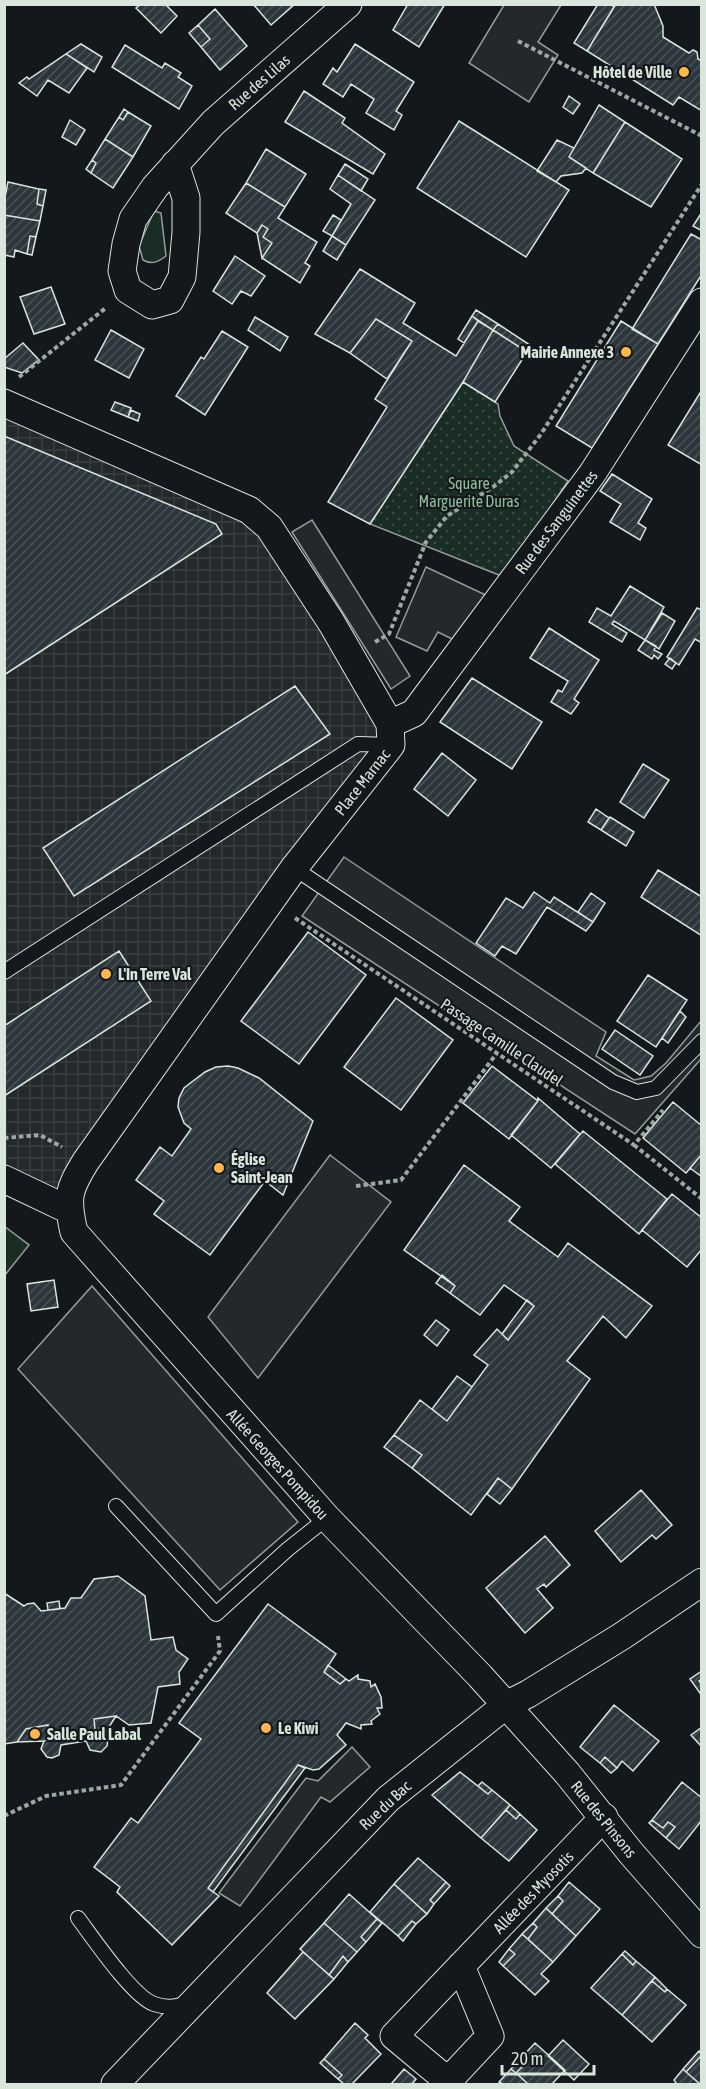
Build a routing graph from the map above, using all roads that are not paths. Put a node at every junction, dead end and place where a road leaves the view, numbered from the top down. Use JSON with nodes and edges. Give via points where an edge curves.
{"nodes":[{"id":1,"x":348,"y":4,"type":"edge"},
{"id":2,"x":175,"y":164,"type":"junction"},
{"id":3,"x":702,"y":302,"type":"edge"},
{"id":4,"x":9,"y":392,"type":"edge"},
{"id":5,"x":391,"y":734,"type":"junction"},
{"id":6,"x":294,"y":868,"type":"junction"},
{"id":7,"x":4,"y":972,"type":"edge"},
{"id":8,"x":702,"y":1041,"type":"edge"},
{"id":9,"x":4,"y":1179,"type":"edge"},
{"id":10,"x":69,"y":1210,"type":"junction"},
{"id":11,"x":116,"y":1506,"type":"dead end"},
{"id":12,"x":327,"y":1518,"type":"junction"},
{"id":13,"x":702,"y":1582,"type":"edge"},
{"id":14,"x":506,"y":1705,"type":"junction"},
{"id":15,"x":604,"y":1817,"type":"junction"},
{"id":16,"x":78,"y":1918,"type":"dead end"},
{"id":17,"x":702,"y":1934,"type":"edge"},
{"id":18,"x":461,"y":1966,"type":"dead end"},
{"id":19,"x":194,"y":2002,"type":"junction"},
{"id":20,"x":116,"y":2085,"type":"edge"}],
"edges":[{"from":1,"to":2,"type":"street","name":"Rue des Lilas","via":[[213,123]]},
{"from":2,"to":2,"type":"street","name":"Rue des Lilas","via":[[186,198],[182,277],[170,300],[152,305],[128,290],[122,271],[126,244],[133,219]]},
{"from":3,"to":5,"type":"street","name":"Rue des Sanguinettes","via":[[592,474],[414,712]]},
{"from":4,"to":5,"type":"street","name":"Place Marnac","via":[[249,510],[269,527],[332,622]]},
{"from":5,"to":6,"type":"street","name":"Place Marnac"},
{"from":5,"to":7,"type":"lane","via":[[358,744]]},
{"from":6,"to":8,"type":"lane","via":[[613,1082],[637,1092],[656,1088]]},
{"from":6,"to":10,"type":"street","name":"Place Marnac","via":[[86,1161],[72,1184]]},
{"from":9,"to":10,"type":"street"},
{"from":10,"to":12,"type":"street","name":"Allée Georges Pompidou","via":[[74,1233]]},
{"from":11,"to":12,"type":"lane","via":[[216,1614]]},
{"from":12,"to":14,"type":"street","name":"Allée Georges Pompidou"},
{"from":13,"to":14,"type":"street","name":"Rue du Bac"},
{"from":14,"to":15,"type":"street","name":"Rue des Pinsons"},
{"from":14,"to":19,"type":"street","name":"Rue du Bac","via":[[387,1799]]},
{"from":15,"to":17,"type":"street","name":"Rue des Pinsons"},
{"from":15,"to":18,"type":"street","name":"Allée des Myosotis"},
{"from":16,"to":19,"type":"lane","via":[[121,1976],[152,2004],[171,2008]]},
{"from":19,"to":20,"type":"street","name":"Rue du Bac"}]}
